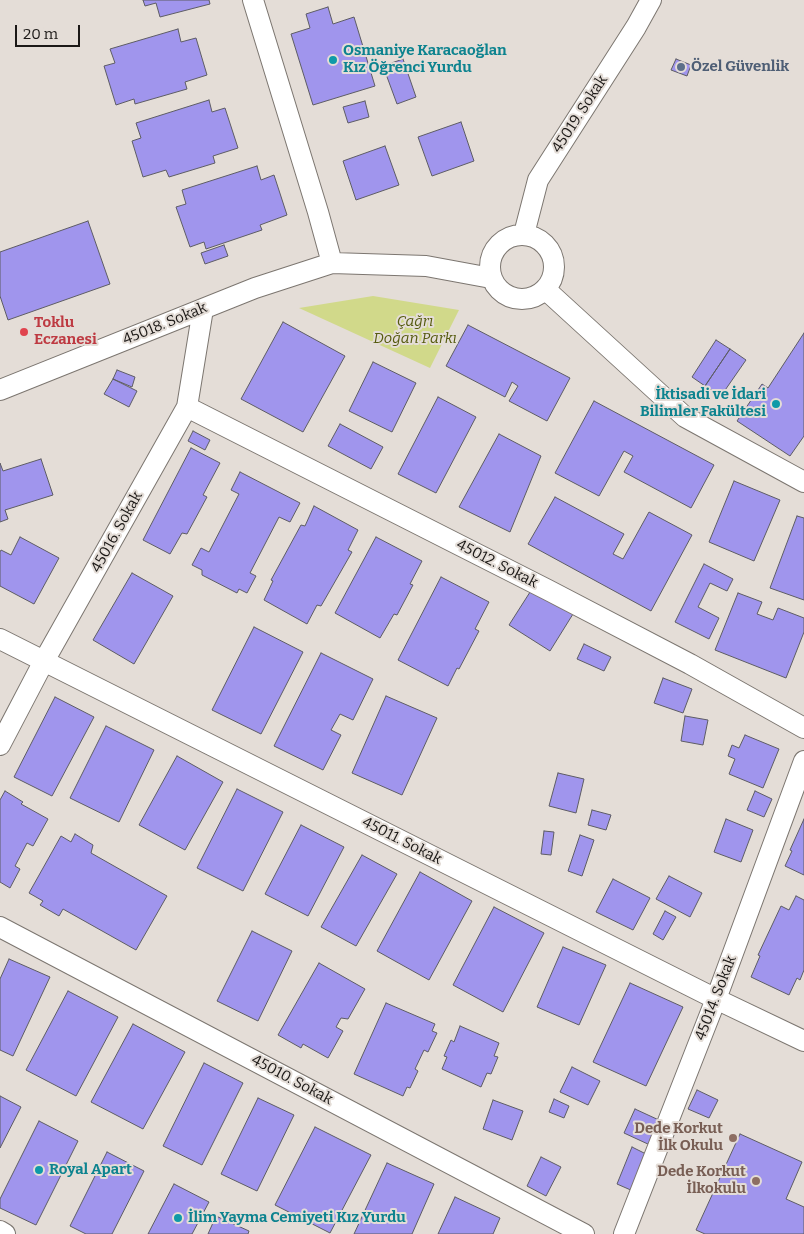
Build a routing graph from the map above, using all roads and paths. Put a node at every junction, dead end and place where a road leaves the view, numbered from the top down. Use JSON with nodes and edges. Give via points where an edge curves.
{"nodes":[{"id":1,"x":253,"y":0,"type":"edge"},
{"id":2,"x":651,"y":0,"type":"edge"},
{"id":3,"x":524,"y":234,"type":"junction"},
{"id":4,"x":332,"y":263,"type":"junction"},
{"id":5,"x":491,"y":278,"type":"junction"},
{"id":6,"x":545,"y":289,"type":"junction"},
{"id":7,"x":203,"y":309,"type":"junction"},
{"id":8,"x":0,"y":390,"type":"edge"},
{"id":9,"x":186,"y":407,"type":"junction"},
{"id":10,"x":804,"y":482,"type":"edge"},
{"id":11,"x":0,"y":638,"type":"edge"},
{"id":12,"x":44,"y":662,"type":"junction"},
{"id":13,"x":804,"y":725,"type":"edge"},
{"id":14,"x":0,"y":745,"type":"edge"},
{"id":15,"x":804,"y":754,"type":"edge"},
{"id":16,"x":804,"y":761,"type":"edge"},
{"id":17,"x":0,"y":927,"type":"edge"},
{"id":18,"x":716,"y":999,"type":"junction"},
{"id":19,"x":804,"y":1041,"type":"edge"},
{"id":20,"x":0,"y":1232,"type":"edge"},
{"id":21,"x":5,"y":1234,"type":"edge"},
{"id":22,"x":584,"y":1234,"type":"edge"},
{"id":23,"x":624,"y":1234,"type":"edge"}],
"edges":[{"from":1,"to":4,"type":"street"},
{"from":2,"to":3,"type":"street","name":"45019. Sokak","via":[[538,180]]},
{"from":3,"to":5,"type":"street","via":[[513,235],[495,247],[490,257]]},
{"from":3,"to":6,"type":"street","via":[[543,242],[552,255],[554,270]]},
{"from":4,"to":5,"type":"street","name":"45018. Sokak","via":[[426,266]]},
{"from":4,"to":7,"type":"street","name":"45018. Sokak"},
{"from":5,"to":6,"type":"street","via":[[505,294],[515,298],[526,299]]},
{"from":6,"to":10,"type":"street","via":[[685,417]]},
{"from":7,"to":8,"type":"street","name":"45018. Sokak"},
{"from":7,"to":9,"type":"street","name":"45016. Sokak"},
{"from":9,"to":12,"type":"street","name":"45016. Sokak"},
{"from":9,"to":13,"type":"street","name":"45012. Sokak","via":[[548,590]]},
{"from":11,"to":12,"type":"street","name":"45011. Sokak"},
{"from":12,"to":14,"type":"street","name":"45016. Sokak"},
{"from":12,"to":18,"type":"street","name":"45011. Sokak"},
{"from":13,"to":15,"type":"street"},
{"from":16,"to":18,"type":"street","name":"45014. Sokak"},
{"from":17,"to":22,"type":"street","name":"45010. Sokak"},
{"from":18,"to":19,"type":"street","name":"45011. Sokak"},
{"from":18,"to":23,"type":"street","name":"45014. Sokak"},
{"from":20,"to":21,"type":"street"}]}
